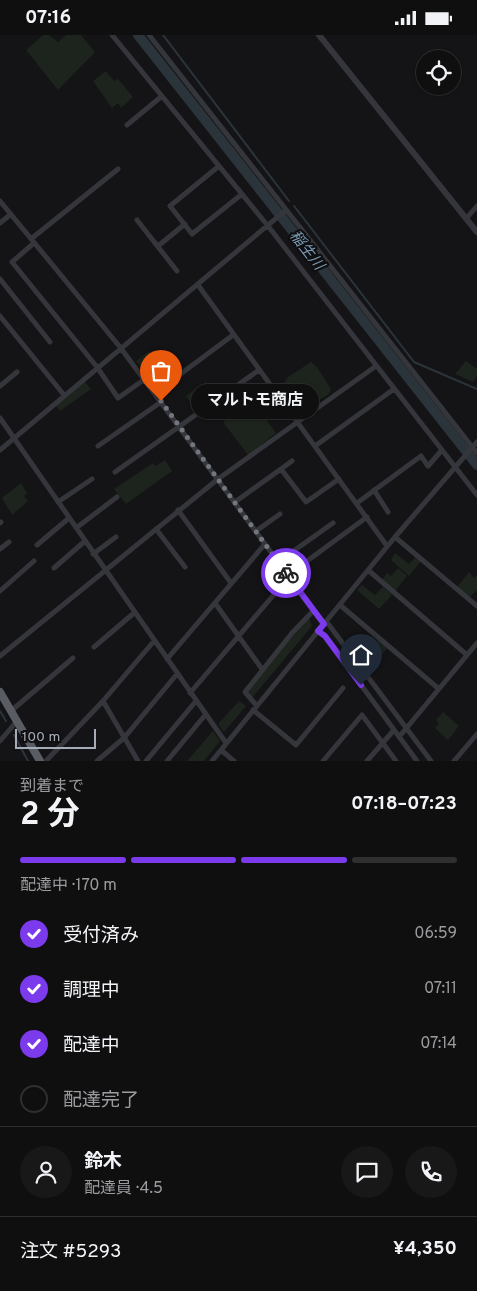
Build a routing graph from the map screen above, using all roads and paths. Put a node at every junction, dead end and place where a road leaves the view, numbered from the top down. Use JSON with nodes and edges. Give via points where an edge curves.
{"nodes":[{"id":1,"x":112,"y":35,"type":"edge"},
{"id":2,"x":149,"y":35,"type":"edge"},
{"id":3,"x":319,"y":35,"type":"edge"},
{"id":4,"x":162,"y":95,"type":"junction"},
{"id":5,"x":127,"y":125,"type":"dead end"},
{"id":6,"x":219,"y":166,"type":"junction"},
{"id":7,"x":118,"y":169,"type":"dead end"},
{"id":8,"x":242,"y":194,"type":"junction"},
{"id":9,"x":0,"y":201,"type":"edge"},
{"id":10,"x":477,"y":206,"type":"edge"},
{"id":11,"x":285,"y":211,"type":"junction"},
{"id":12,"x":11,"y":214,"type":"junction"},
{"id":13,"x":466,"y":219,"type":"junction"},
{"id":14,"x":137,"y":220,"type":"dead end"},
{"id":15,"x":0,"y":223,"type":"edge"},
{"id":16,"x":185,"y":224,"type":"junction"},
{"id":17,"x":268,"y":226,"type":"junction"},
{"id":18,"x":477,"y":232,"type":"edge"},
{"id":19,"x":32,"y":241,"type":"junction"},
{"id":20,"x":158,"y":246,"type":"junction"},
{"id":21,"x":177,"y":271,"type":"dead end"},
{"id":22,"x":0,"y":279,"type":"edge"},
{"id":23,"x":198,"y":285,"type":"junction"},
{"id":24,"x":0,"y":316,"type":"edge"},
{"id":25,"x":233,"y":335,"type":"junction"},
{"id":26,"x":50,"y":342,"type":"dead end"},
{"id":27,"x":120,"y":347,"type":"junction"},
{"id":28,"x":376,"y":366,"type":"junction"},
{"id":29,"x":97,"y":367,"type":"junction"},
{"id":30,"x":259,"y":370,"type":"junction"},
{"id":31,"x":17,"y":372,"type":"dead end"},
{"id":32,"x":145,"y":379,"type":"junction"},
{"id":33,"x":0,"y":386,"type":"edge"},
{"id":34,"x":394,"y":389,"type":"junction"},
{"id":35,"x":155,"y":393,"type":"junction"},
{"id":36,"x":64,"y":395,"type":"junction"},
{"id":37,"x":161,"y":401,"type":"junction"},
{"id":38,"x":0,"y":418,"type":"edge"},
{"id":39,"x":297,"y":421,"type":"junction"},
{"id":40,"x":180,"y":427,"type":"junction"},
{"id":41,"x":14,"y":438,"type":"junction"},
{"id":42,"x":477,"y":443,"type":"edge"},
{"id":43,"x":98,"y":446,"type":"dead end"},
{"id":44,"x":315,"y":446,"type":"junction"},
{"id":45,"x":471,"y":449,"type":"junction"},
{"id":46,"x":0,"y":450,"type":"edge"},
{"id":47,"x":442,"y":450,"type":"junction"},
{"id":48,"x":477,"y":453,"type":"edge"},
{"id":49,"x":292,"y":461,"type":"dead end"},
{"id":50,"x":455,"y":467,"type":"junction"},
{"id":51,"x":281,"y":469,"type":"junction"},
{"id":52,"x":115,"y":472,"type":"dead end"},
{"id":53,"x":92,"y":479,"type":"dead end"},
{"id":54,"x":218,"y":479,"type":"junction"},
{"id":55,"x":339,"y":479,"type":"junction"},
{"id":56,"x":374,"y":491,"type":"junction"},
{"id":57,"x":477,"y":495,"type":"edge"},
{"id":58,"x":117,"y":497,"type":"dead end"},
{"id":59,"x":58,"y":502,"type":"junction"},
{"id":60,"x":234,"y":502,"type":"junction"},
{"id":61,"x":357,"y":503,"type":"junction"},
{"id":62,"x":178,"y":510,"type":"junction"},
{"id":63,"x":388,"y":512,"type":"dead end"},
{"id":64,"x":280,"y":515,"type":"dead end"},
{"id":65,"x":367,"y":517,"type":"junction"},
{"id":66,"x":69,"y":518,"type":"junction"},
{"id":67,"x":332,"y":523,"type":"dead end"},
{"id":68,"x":76,"y":528,"type":"junction"},
{"id":69,"x":156,"y":529,"type":"junction"},
{"id":70,"x":256,"y":531,"type":"junction"},
{"id":71,"x":116,"y":537,"type":"dead end"},
{"id":72,"x":395,"y":537,"type":"junction"},
{"id":73,"x":85,"y":541,"type":"junction"},
{"id":74,"x":9,"y":542,"type":"dead end"},
{"id":75,"x":264,"y":544,"type":"junction"},
{"id":76,"x":37,"y":545,"type":"dead end"},
{"id":77,"x":387,"y":546,"type":"junction"},
{"id":78,"x":0,"y":549,"type":"edge"},
{"id":79,"x":94,"y":554,"type":"junction"},
{"id":80,"x":34,"y":561,"type":"dead end"},
{"id":81,"x":278,"y":562,"type":"junction"},
{"id":82,"x":54,"y":567,"type":"dead end"},
{"id":83,"x":186,"y":567,"type":"dead end"},
{"id":84,"x":368,"y":570,"type":"junction"},
{"id":85,"x":105,"y":571,"type":"junction"},
{"id":86,"x":288,"y":576,"type":"junction"},
{"id":87,"x":231,"y":583,"type":"junction"},
{"id":88,"x":0,"y":591,"type":"edge"},
{"id":89,"x":215,"y":603,"type":"junction"},
{"id":90,"x":340,"y":605,"type":"junction"},
{"id":91,"x":477,"y":606,"type":"edge"},
{"id":92,"x":314,"y":610,"type":"junction"},
{"id":93,"x":134,"y":613,"type":"junction"},
{"id":94,"x":325,"y":622,"type":"junction"},
{"id":95,"x":318,"y":631,"type":"junction"},
{"id":96,"x":239,"y":636,"type":"junction"},
{"id":97,"x":154,"y":641,"type":"junction"},
{"id":98,"x":477,"y":643,"type":"edge"},
{"id":99,"x":94,"y":647,"type":"dead end"},
{"id":100,"x":466,"y":655,"type":"junction"},
{"id":101,"x":0,"y":656,"type":"edge"},
{"id":102,"x":73,"y":658,"type":"dead end"},
{"id":103,"x":167,"y":659,"type":"junction"},
{"id":104,"x":262,"y":669,"type":"junction"},
{"id":105,"x":177,"y":674,"type":"junction"},
{"id":106,"x":343,"y":688,"type":"dead end"},
{"id":107,"x":439,"y":689,"type":"junction"},
{"id":108,"x":0,"y":692,"type":"edge"},
{"id":109,"x":190,"y":693,"type":"junction"},
{"id":110,"x":103,"y":701,"type":"junction"},
{"id":111,"x":196,"y":701,"type":"junction"},
{"id":112,"x":255,"y":708,"type":"junction"},
{"id":113,"x":10,"y":711,"type":"junction"},
{"id":114,"x":206,"y":714,"type":"junction"},
{"id":115,"x":16,"y":721,"type":"junction"},
{"id":116,"x":406,"y":728,"type":"junction"},
{"id":117,"x":394,"y":730,"type":"junction"},
{"id":118,"x":477,"y":734,"type":"edge"},
{"id":119,"x":124,"y":737,"type":"junction"},
{"id":120,"x":399,"y":737,"type":"junction"},
{"id":121,"x":0,"y":741,"type":"edge"},
{"id":122,"x":226,"y":743,"type":"junction"},
{"id":123,"x":383,"y":743,"type":"junction"},
{"id":124,"x":221,"y":750,"type":"junction"},
{"id":125,"x":40,"y":761,"type":"edge"},
{"id":126,"x":46,"y":761,"type":"edge"},
{"id":127,"x":97,"y":761,"type":"edge"},
{"id":128,"x":138,"y":761,"type":"edge"},
{"id":129,"x":146,"y":761,"type":"edge"},
{"id":130,"x":167,"y":761,"type":"edge"},
{"id":131,"x":212,"y":761,"type":"edge"},
{"id":132,"x":234,"y":761,"type":"edge"},
{"id":133,"x":323,"y":761,"type":"edge"},
{"id":134,"x":366,"y":761,"type":"edge"},
{"id":135,"x":396,"y":761,"type":"edge"},
{"id":136,"x":417,"y":761,"type":"edge"},
{"id":137,"x":431,"y":761,"type":"edge"},
{"id":138,"x":454,"y":761,"type":"edge"}],
"edges":[{"from":1,"to":4,"type":"street"},
{"from":2,"to":11,"type":"street"},
{"from":3,"to":13,"type":"street"},
{"from":4,"to":5,"type":"street"},
{"from":4,"to":6,"type":"street"},
{"from":6,"to":8,"type":"street"},
{"from":6,"to":16,"type":"street","via":[[170,206]]},
{"from":7,"to":19,"type":"street"},
{"from":8,"to":16,"type":"street","via":[[192,234]]},
{"from":8,"to":17,"type":"street"},
{"from":9,"to":12,"type":"street"},
{"from":10,"to":13,"type":"street"},
{"from":11,"to":17,"type":"street"},
{"from":11,"to":45,"type":"street"},
{"from":12,"to":15,"type":"street"},
{"from":12,"to":19,"type":"street"},
{"from":13,"to":18,"type":"street"},
{"from":14,"to":20,"type":"street"},
{"from":16,"to":20,"type":"street"},
{"from":17,"to":23,"type":"street"},
{"from":17,"to":28,"type":"street"},
{"from":19,"to":27,"type":"street"},
{"from":19,"to":29,"type":"street","via":[[12,262]]},
{"from":20,"to":21,"type":"street"},
{"from":22,"to":26,"type":"street"},
{"from":23,"to":25,"type":"street"},
{"from":23,"to":27,"type":"street"},
{"from":24,"to":36,"type":"street"},
{"from":25,"to":30,"type":"street"},
{"from":25,"to":35,"type":"street"},
{"from":27,"to":29,"type":"street"},
{"from":27,"to":32,"type":"street"},
{"from":28,"to":34,"type":"street"},
{"from":28,"to":39,"type":"street"},
{"from":29,"to":32,"type":"street","via":[[118,399]]},
{"from":29,"to":36,"type":"street"},
{"from":30,"to":39,"type":"street"},
{"from":30,"to":40,"type":"street"},
{"from":31,"to":33,"type":"street"},
{"from":32,"to":35,"type":"street"},
{"from":34,"to":44,"type":"street"},
{"from":34,"to":47,"type":"street"},
{"from":35,"to":37,"type":"street"},
{"from":36,"to":41,"type":"street"},
{"from":37,"to":40,"type":"street"},
{"from":37,"to":43,"type":"street"},
{"from":38,"to":41,"type":"street"},
{"from":39,"to":44,"type":"street"},
{"from":39,"to":54,"type":"street"},
{"from":40,"to":52,"type":"street"},
{"from":40,"to":54,"type":"street"},
{"from":41,"to":46,"type":"street"},
{"from":41,"to":59,"type":"street"},
{"from":42,"to":45,"type":"street"},
{"from":44,"to":55,"type":"street"},
{"from":45,"to":48,"type":"street"},
{"from":45,"to":50,"type":"street"},
{"from":47,"to":50,"type":"street"},
{"from":47,"to":56,"type":"street","via":[[428,465],[421,456]]},
{"from":49,"to":51,"type":"street"},
{"from":50,"to":57,"type":"street"},
{"from":50,"to":72,"type":"street"},
{"from":51,"to":55,"type":"street","via":[[306,502]]},
{"from":51,"to":60,"type":"street"},
{"from":53,"to":59,"type":"street"},
{"from":54,"to":60,"type":"street"},
{"from":54,"to":62,"type":"street"},
{"from":55,"to":61,"type":"street"},
{"from":56,"to":61,"type":"street"},
{"from":56,"to":63,"type":"street"},
{"from":58,"to":68,"type":"street"},
{"from":59,"to":66,"type":"street"},
{"from":60,"to":70,"type":"street"},
{"from":61,"to":65,"type":"street"},
{"from":62,"to":69,"type":"street"},
{"from":62,"to":87,"type":"street"},
{"from":64,"to":70,"type":"street"},
{"from":65,"to":77,"type":"street"},
{"from":65,"to":86,"type":"street"},
{"from":66,"to":68,"type":"street"},
{"from":66,"to":76,"type":"street"},
{"from":67,"to":81,"type":"street"},
{"from":68,"to":73,"type":"street"},
{"from":69,"to":83,"type":"street"},
{"from":69,"to":85,"type":"street"},
{"from":70,"to":75,"type":"street"},
{"from":71,"to":79,"type":"street"},
{"from":72,"to":77,"type":"street"},
{"from":72,"to":91,"type":"street"},
{"from":73,"to":79,"type":"street"},
{"from":73,"to":82,"type":"street"},
{"from":74,"to":78,"type":"street"},
{"from":75,"to":81,"type":"street"},
{"from":75,"to":87,"type":"street"},
{"from":77,"to":84,"type":"street"},
{"from":79,"to":85,"type":"street"},
{"from":80,"to":88,"type":"street"},
{"from":81,"to":86,"type":"street"},
{"from":84,"to":90,"type":"street"},
{"from":84,"to":100,"type":"street"},
{"from":85,"to":93,"type":"street"},
{"from":85,"to":101,"type":"street"},
{"from":86,"to":92,"type":"street"},
{"from":86,"to":96,"type":"street"},
{"from":87,"to":89,"type":"street"},
{"from":89,"to":96,"type":"street"},
{"from":89,"to":103,"type":"street"},
{"from":90,"to":94,"type":"street"},
{"from":90,"to":107,"type":"street"},
{"from":92,"to":94,"type":"street"},
{"from":92,"to":104,"type":"street"},
{"from":93,"to":97,"type":"street"},
{"from":93,"to":99,"type":"street"},
{"from":94,"to":95,"type":"street"},
{"from":94,"to":116,"type":"street"},
{"from":95,"to":112,"type":"street"},
{"from":95,"to":117,"type":"street","via":[[325,636]]},
{"from":96,"to":104,"type":"street"},
{"from":96,"to":109,"type":"street"},
{"from":97,"to":103,"type":"street"},
{"from":97,"to":110,"type":"street"},
{"from":98,"to":100,"type":"street"},
{"from":100,"to":107,"type":"street"},
{"from":102,"to":113,"type":"street"},
{"from":103,"to":105,"type":"street"},
{"from":104,"to":112,"type":"street","via":[[245,692]]},
{"from":105,"to":109,"type":"street"},
{"from":105,"to":119,"type":"street"},
{"from":106,"to":112,"type":"street","via":[[296,745]]},
{"from":107,"to":116,"type":"street"},
{"from":108,"to":113,"type":"highway"},
{"from":109,"to":111,"type":"street"},
{"from":110,"to":119,"type":"street"},
{"from":110,"to":126,"type":"street"},
{"from":111,"to":114,"type":"street"},
{"from":111,"to":129,"type":"street"},
{"from":112,"to":122,"type":"street"},
{"from":113,"to":115,"type":"highway"},
{"from":114,"to":122,"type":"street"},
{"from":114,"to":130,"type":"street"},
{"from":115,"to":121,"type":"street"},
{"from":115,"to":125,"type":"highway"},
{"from":116,"to":120,"type":"street"},
{"from":116,"to":137,"type":"street"},
{"from":117,"to":120,"type":"street"},
{"from":117,"to":123,"type":"street"},
{"from":118,"to":138,"type":"street"},
{"from":119,"to":127,"type":"street"},
{"from":119,"to":128,"type":"street"},
{"from":120,"to":136,"type":"street"},
{"from":122,"to":124,"type":"street"},
{"from":123,"to":133,"type":"street","via":[[362,715]]},
{"from":123,"to":134,"type":"street"},
{"from":123,"to":135,"type":"street"},
{"from":124,"to":131,"type":"street"},
{"from":124,"to":132,"type":"street"}]}
